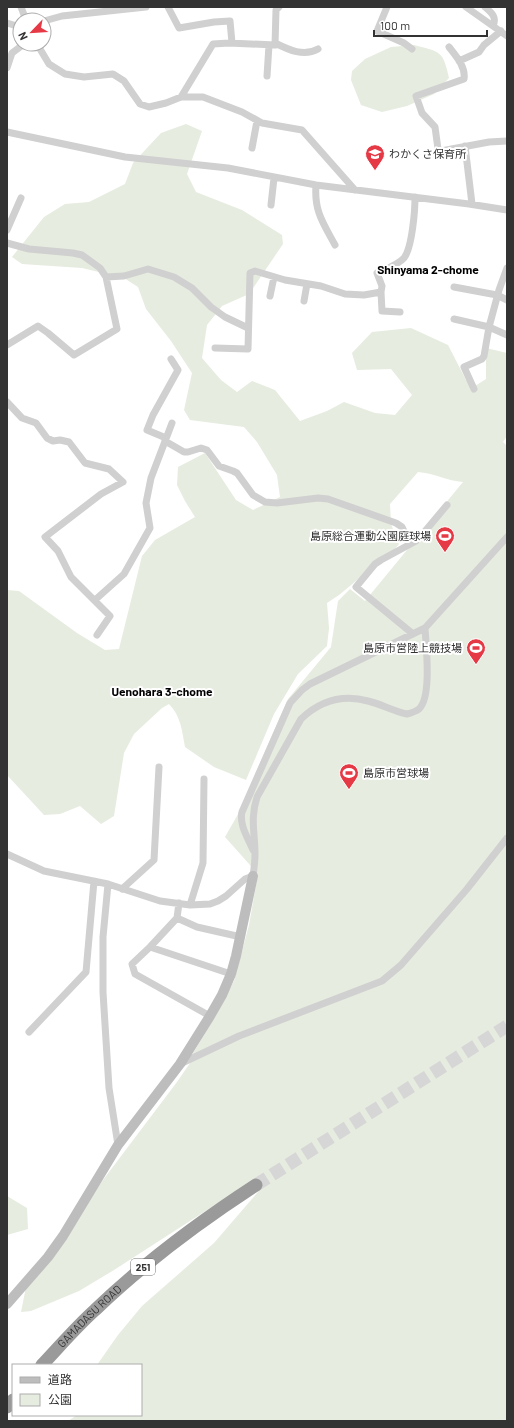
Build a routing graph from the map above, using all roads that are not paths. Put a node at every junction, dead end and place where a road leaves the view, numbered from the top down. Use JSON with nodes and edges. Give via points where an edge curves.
{"nodes":[{"id":1,"x":146,"y":7,"type":"edge"},
{"id":2,"x":168,"y":7,"type":"edge"},
{"id":3,"x":279,"y":7,"type":"edge"},
{"id":4,"x":387,"y":7,"type":"edge"},
{"id":5,"x":466,"y":7,"type":"edge"},
{"id":6,"x":485,"y":7,"type":"edge"},
{"id":7,"x":52,"y":19,"type":"edge"},
{"id":8,"x":493,"y":26,"type":"junction"},
{"id":9,"x":504,"y":34,"type":"edge"},
{"id":10,"x":232,"y":43,"type":"junction"},
{"id":11,"x":272,"y":44,"type":"junction"},
{"id":12,"x":449,"y":47,"type":"dead end"},
{"id":13,"x":318,"y":49,"type":"dead end"},
{"id":14,"x":412,"y":49,"type":"dead end"},
{"id":15,"x":13,"y":52,"type":"edge"},
{"id":16,"x":42,"y":52,"type":"edge"},
{"id":17,"x":460,"y":61,"type":"junction"},
{"id":18,"x":7,"y":68,"type":"edge"},
{"id":19,"x":267,"y":76,"type":"dead end"},
{"id":20,"x":181,"y":97,"type":"junction"},
{"id":21,"x":257,"y":121,"type":"junction"},
{"id":22,"x":7,"y":132,"type":"edge"},
{"id":23,"x":507,"y":141,"type":"edge"},
{"id":24,"x":465,"y":146,"type":"junction"},
{"id":25,"x":252,"y":148,"type":"dead end"},
{"id":26,"x":274,"y":178,"type":"junction"},
{"id":27,"x":316,"y":185,"type":"junction"},
{"id":28,"x":355,"y":190,"type":"junction"},
{"id":29,"x":21,"y":198,"type":"dead end"},
{"id":30,"x":416,"y":198,"type":"junction"},
{"id":31,"x":472,"y":204,"type":"junction"},
{"id":32,"x":271,"y":205,"type":"dead end"},
{"id":33,"x":507,"y":210,"type":"edge"},
{"id":34,"x":7,"y":230,"type":"edge"},
{"id":35,"x":7,"y":243,"type":"edge"},
{"id":36,"x":335,"y":245,"type":"dead end"},
{"id":37,"x":507,"y":268,"type":"edge"},
{"id":38,"x":106,"y":277,"type":"junction"},
{"id":39,"x":274,"y":277,"type":"junction"},
{"id":40,"x":307,"y":284,"type":"junction"},
{"id":41,"x":454,"y":286,"type":"dead end"},
{"id":42,"x":381,"y":292,"type":"junction"},
{"id":43,"x":497,"y":295,"type":"junction"},
{"id":44,"x":270,"y":296,"type":"dead end"},
{"id":45,"x":507,"y":300,"type":"edge"},
{"id":46,"x":304,"y":301,"type":"dead end"},
{"id":47,"x":400,"y":312,"type":"dead end"},
{"id":48,"x":454,"y":319,"type":"dead end"},
{"id":49,"x":489,"y":327,"type":"junction"},
{"id":50,"x":248,"y":328,"type":"junction"},
{"id":51,"x":507,"y":335,"type":"edge"},
{"id":52,"x":7,"y":345,"type":"edge"},
{"id":53,"x":215,"y":348,"type":"dead end"},
{"id":54,"x":171,"y":359,"type":"dead end"},
{"id":55,"x":474,"y":388,"type":"dead end"},
{"id":56,"x":7,"y":402,"type":"edge"},
{"id":57,"x":172,"y":423,"type":"dead end"},
{"id":58,"x":165,"y":440,"type":"junction"},
{"id":59,"x":447,"y":505,"type":"dead end"},
{"id":60,"x":507,"y":537,"type":"edge"},
{"id":61,"x":410,"y":544,"type":"junction"},
{"id":62,"x":95,"y":600,"type":"junction"},
{"id":63,"x":425,"y":628,"type":"junction"},
{"id":64,"x":413,"y":634,"type":"junction"},
{"id":65,"x":98,"y":635,"type":"dead end"},
{"id":66,"x":159,"y":767,"type":"dead end"},
{"id":67,"x":204,"y":779,"type":"dead end"},
{"id":68,"x":507,"y":838,"type":"edge"},
{"id":69,"x":7,"y":854,"type":"edge"},
{"id":70,"x":255,"y":854,"type":"junction"},
{"id":71,"x":253,"y":876,"type":"junction"},
{"id":72,"x":94,"y":881,"type":"junction"},
{"id":73,"x":108,"y":884,"type":"junction"},
{"id":74,"x":122,"y":889,"type":"junction"},
{"id":75,"x":179,"y":903,"type":"junction"},
{"id":76,"x":190,"y":905,"type":"junction"},
{"id":77,"x":177,"y":918,"type":"junction"},
{"id":78,"x":241,"y":937,"type":"junction"},
{"id":79,"x":150,"y":947,"type":"junction"},
{"id":80,"x":231,"y":974,"type":"junction"},
{"id":81,"x":210,"y":1016,"type":"junction"},
{"id":82,"x":29,"y":1032,"type":"dead end"},
{"id":83,"x":180,"y":1064,"type":"junction"},
{"id":84,"x":118,"y":1145,"type":"junction"},
{"id":85,"x":256,"y":1185,"type":"tunnel mouth"},
{"id":86,"x":7,"y":1304,"type":"edge"},
{"id":87,"x":43,"y":1364,"type":"edge"}],
"edges":[{"from":1,"to":7,"type":"street"},
{"from":2,"to":10,"type":"street","via":[[179,28],[230,21]]},
{"from":3,"to":11,"type":"street","via":[[276,10]]},
{"from":4,"to":14,"type":"street","via":[[377,30]]},
{"from":5,"to":8,"type":"street"},
{"from":6,"to":8,"type":"street","via":[[494,17]]},
{"from":8,"to":9,"type":"street"},
{"from":9,"to":17,"type":"street","via":[[484,44],[479,52]]},
{"from":10,"to":11,"type":"street"},
{"from":10,"to":20,"type":"street","via":[[213,44]]},
{"from":11,"to":13,"type":"street","via":[[307,54]]},
{"from":11,"to":19,"type":"street"},
{"from":12,"to":17,"type":"street"},
{"from":15,"to":18,"type":"street"},
{"from":16,"to":20,"type":"street","via":[[50,64],[65,74],[84,77],[113,74],[124,81],[140,104],[149,107],[166,104]]},
{"from":17,"to":24,"type":"street","via":[[465,74],[464,79],[416,96],[422,113],[435,127],[438,149],[441,151]]},
{"from":20,"to":21,"type":"street","via":[[203,97],[242,112]]},
{"from":21,"to":25,"type":"street"},
{"from":21,"to":28,"type":"street","via":[[302,130]]},
{"from":22,"to":26,"type":"street","via":[[125,157],[228,168]]},
{"from":23,"to":24,"type":"street"},
{"from":24,"to":31,"type":"street"},
{"from":26,"to":27,"type":"street"},
{"from":26,"to":32,"type":"street"},
{"from":27,"to":28,"type":"street"},
{"from":27,"to":36,"type":"street","via":[[316,206]]},
{"from":28,"to":30,"type":"street"},
{"from":29,"to":34,"type":"street"},
{"from":30,"to":31,"type":"street"},
{"from":30,"to":42,"type":"street","via":[[415,216],[406,254],[400,262],[377,273],[382,286]]},
{"from":31,"to":33,"type":"street"},
{"from":35,"to":38,"type":"street","via":[[30,249],[82,255],[100,268]]},
{"from":37,"to":43,"type":"street"},
{"from":38,"to":50,"type":"street","via":[[124,276],[148,269],[174,277],[192,288],[211,307]]},
{"from":38,"to":52,"type":"street","via":[[117,329],[74,355],[38,326]]},
{"from":39,"to":40,"type":"street"},
{"from":39,"to":44,"type":"street"},
{"from":39,"to":50,"type":"street","via":[[256,271],[250,273]]},
{"from":40,"to":42,"type":"street","via":[[346,294],[364,295]]},
{"from":40,"to":46,"type":"street"},
{"from":41,"to":43,"type":"street"},
{"from":42,"to":47,"type":"street","via":[[382,311]]},
{"from":43,"to":45,"type":"street"},
{"from":43,"to":49,"type":"street"},
{"from":48,"to":49,"type":"street"},
{"from":49,"to":51,"type":"street"},
{"from":49,"to":55,"type":"street","via":[[484,356],[464,367]]},
{"from":50,"to":53,"type":"street","via":[[248,349]]},
{"from":54,"to":58,"type":"street","via":[[178,370],[147,430]]},
{"from":56,"to":62,"type":"street","via":[[22,418],[36,423],[47,438],[69,442],[85,463],[109,469],[123,482],[101,494],[45,537],[58,551],[71,577]]},
{"from":57,"to":58,"type":"street"},
{"from":58,"to":61,"type":"street","via":[[184,452],[201,448],[207,450],[219,466],[237,473],[253,494],[265,502],[328,499],[396,523],[402,527]]},
{"from":58,"to":62,"type":"street","via":[[151,478],[146,503],[150,528],[124,574]]},
{"from":59,"to":61,"type":"street","via":[[421,536]]},
{"from":60,"to":63,"type":"street"},
{"from":61,"to":64,"type":"street","via":[[381,560],[356,587]]},
{"from":62,"to":65,"type":"street","via":[[110,616]]},
{"from":63,"to":64,"type":"street"},
{"from":63,"to":70,"type":"street","via":[[427,687],[419,709],[407,714],[368,701],[341,699],[320,704],[301,719],[257,797],[252,819]]},
{"from":64,"to":70,"type":"street","via":[[310,684],[290,703],[241,817],[242,826]]},
{"from":66,"to":74,"type":"street","via":[[154,860]]},
{"from":67,"to":76,"type":"street","via":[[203,863]]},
{"from":68,"to":83,"type":"street","via":[[401,965],[382,981],[239,1036]]},
{"from":69,"to":72,"type":"street","via":[[44,871]]},
{"from":70,"to":71,"type":"street"},
{"from":71,"to":76,"type":"street","via":[[245,879],[226,896],[210,904]]},
{"from":71,"to":78,"type":"street"},
{"from":72,"to":73,"type":"street"},
{"from":72,"to":82,"type":"street","via":[[86,972]]},
{"from":73,"to":74,"type":"street"},
{"from":73,"to":84,"type":"street","via":[[103,937],[103,992],[109,1088]]},
{"from":74,"to":75,"type":"street","via":[[160,901]]},
{"from":75,"to":76,"type":"street"},
{"from":75,"to":77,"type":"street"},
{"from":77,"to":78,"type":"street","via":[[197,927]]},
{"from":77,"to":79,"type":"street"},
{"from":78,"to":80,"type":"street"},
{"from":79,"to":80,"type":"street"},
{"from":79,"to":81,"type":"street","via":[[132,964],[135,974]]},
{"from":80,"to":81,"type":"street"},
{"from":81,"to":83,"type":"street"},
{"from":83,"to":84,"type":"street"},
{"from":84,"to":86,"type":"street","via":[[63,1236]]},
{"from":85,"to":87,"type":"highway","name":"GAMADASU ROAD","number":"251","via":[[179,1238],[138,1270],[94,1310]]}]}
